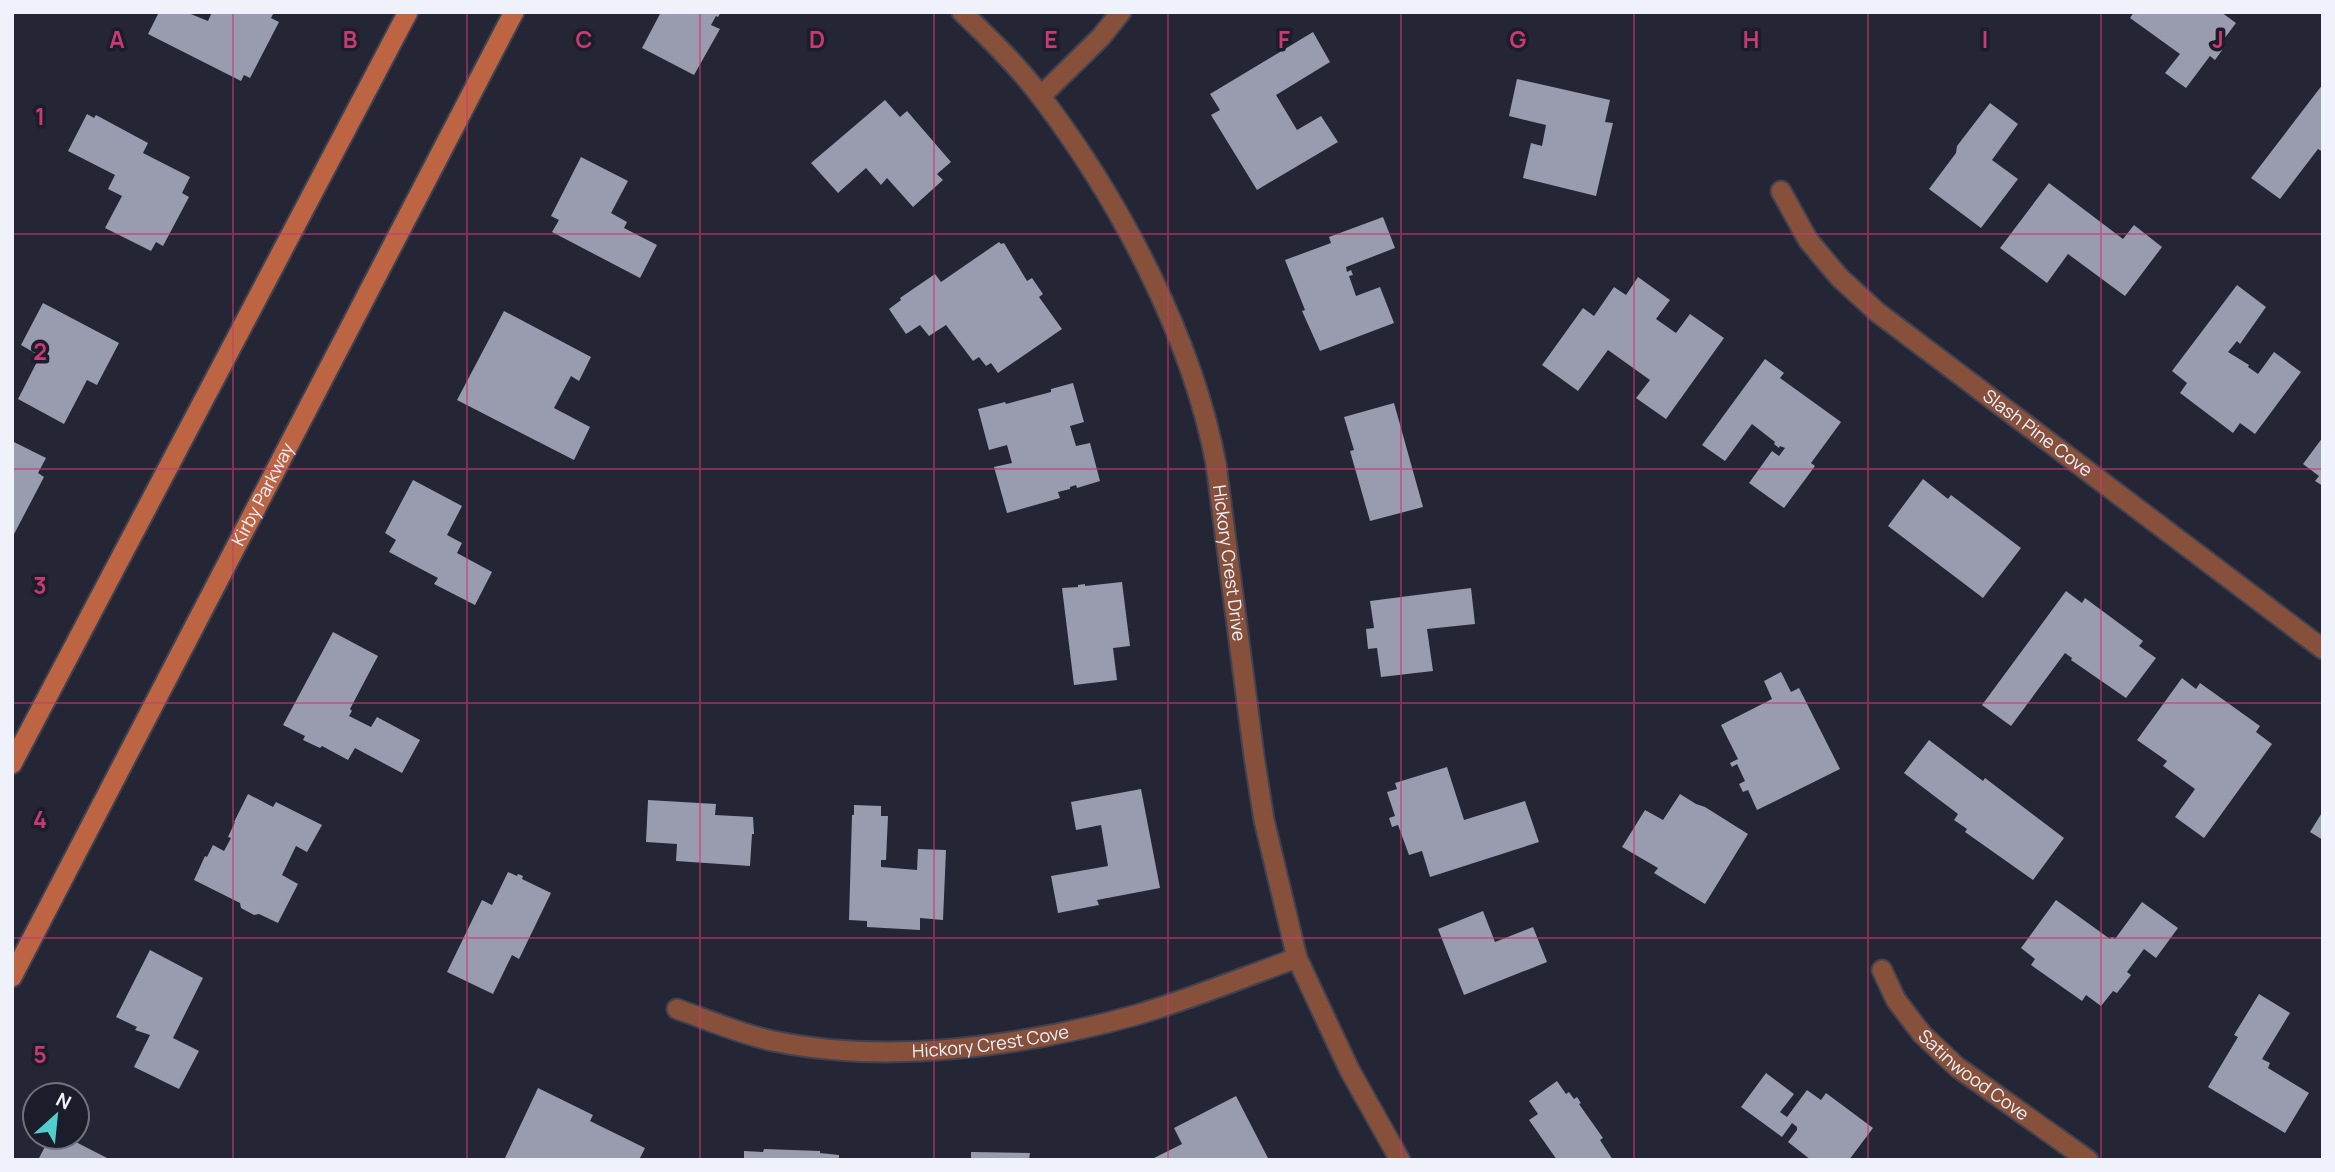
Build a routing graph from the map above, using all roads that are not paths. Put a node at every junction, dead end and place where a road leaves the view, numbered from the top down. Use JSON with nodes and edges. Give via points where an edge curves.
{"nodes":[{"id":1,"x":408,"y":12,"type":"edge"},
{"id":2,"x":514,"y":12,"type":"edge"},
{"id":3,"x":962,"y":12,"type":"edge"},
{"id":4,"x":1121,"y":12,"type":"edge"},
{"id":5,"x":1041,"y":96,"type":"junction"},
{"id":6,"x":1781,"y":191,"type":"dead end"},
{"id":7,"x":2323,"y":649,"type":"edge"},
{"id":8,"x":12,"y":764,"type":"edge"},
{"id":9,"x":1297,"y":958,"type":"junction"},
{"id":10,"x":15,"y":964,"type":"edge"},
{"id":11,"x":1882,"y":970,"type":"dead end"},
{"id":12,"x":677,"y":1009,"type":"dead end"},
{"id":13,"x":1400,"y":1160,"type":"edge"},
{"id":14,"x":2088,"y":1160,"type":"edge"}],
"edges":[{"from":1,"to":8,"type":"main road"},
{"from":2,"to":10,"type":"main road","name":"Kirby Parkway"},
{"from":3,"to":5,"type":"street","name":"Hickory Crest Drive"},
{"from":4,"to":5,"type":"street"},
{"from":5,"to":9,"type":"street","name":"Hickory Crest Drive","via":[[1084,159],[1151,276],[1199,392],[1222,500],[1264,820]]},
{"from":6,"to":7,"type":"street","name":"Slash Pine Cove","via":[[1808,240],[1877,312]]},
{"from":9,"to":12,"type":"street","name":"Hickory Crest Cove","via":[[1136,1015],[1002,1044],[932,1050],[802,1046],[771,1041]]},
{"from":9,"to":13,"type":"street","name":"Hickory Crest Drive","via":[[1349,1069]]},
{"from":11,"to":14,"type":"street","name":"Satinwood Cove","via":[[1896,1000],[1922,1034],[1957,1068]]}]}
